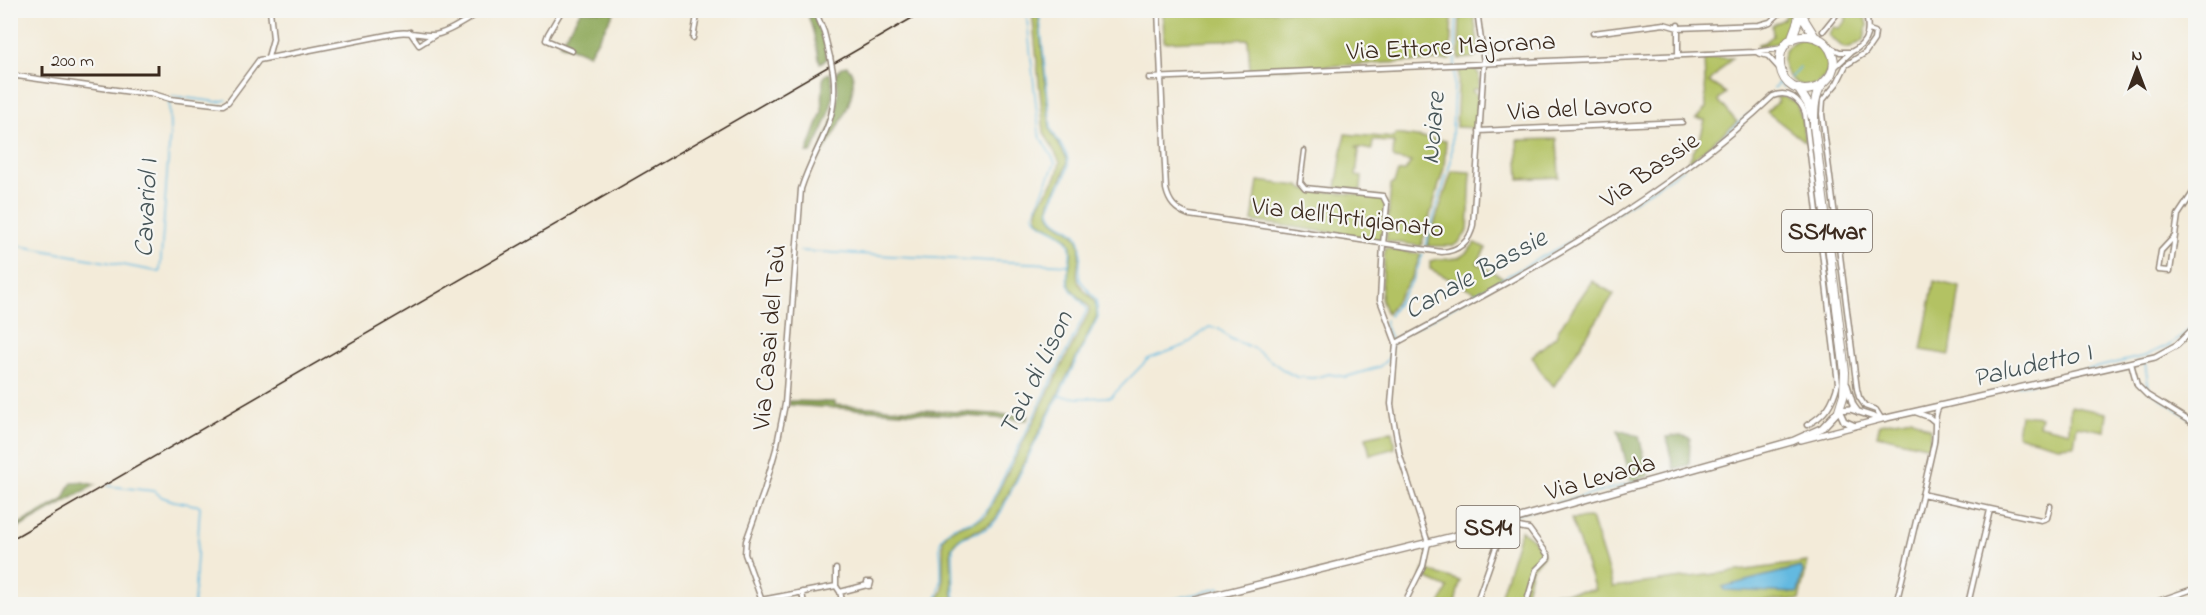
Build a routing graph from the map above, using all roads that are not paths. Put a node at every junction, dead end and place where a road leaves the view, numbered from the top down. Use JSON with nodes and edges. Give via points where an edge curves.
{"nodes":[{"id":1,"x":270,"y":10,"type":"edge"},
{"id":2,"x":483,"y":10,"type":"edge"},
{"id":3,"x":562,"y":10,"type":"edge"},
{"id":4,"x":698,"y":10,"type":"edge"},
{"id":5,"x":815,"y":10,"type":"edge"},
{"id":6,"x":1158,"y":10,"type":"edge"},
{"id":7,"x":1477,"y":10,"type":"edge"},
{"id":8,"x":1783,"y":10,"type":"edge"},
{"id":9,"x":1800,"y":10,"type":"edge"},
{"id":10,"x":1840,"y":10,"type":"edge"},
{"id":11,"x":1865,"y":10,"type":"edge"},
{"id":12,"x":1678,"y":27,"type":"junction"},
{"id":13,"x":1869,"y":30,"type":"junction"},
{"id":14,"x":410,"y":32,"type":"junction"},
{"id":15,"x":1823,"y":32,"type":"dead end"},
{"id":16,"x":1593,"y":33,"type":"dead end"},
{"id":17,"x":435,"y":35,"type":"junction"},
{"id":18,"x":1815,"y":37,"type":"junction"},
{"id":19,"x":693,"y":38,"type":"dead end"},
{"id":20,"x":1791,"y":40,"type":"junction"},
{"id":21,"x":1828,"y":47,"type":"junction"},
{"id":22,"x":1783,"y":48,"type":"junction"},
{"id":23,"x":572,"y":51,"type":"dead end"},
{"id":24,"x":1755,"y":52,"type":"junction"},
{"id":25,"x":1851,"y":52,"type":"junction"},
{"id":26,"x":1678,"y":55,"type":"junction"},
{"id":27,"x":268,"y":57,"type":"junction"},
{"id":28,"x":1484,"y":63,"type":"junction"},
{"id":29,"x":1780,"y":69,"type":"junction"},
{"id":30,"x":1832,"y":70,"type":"junction"},
{"id":31,"x":10,"y":75,"type":"edge"},
{"id":32,"x":1149,"y":78,"type":"dead end"},
{"id":33,"x":1161,"y":78,"type":"junction"},
{"id":34,"x":1820,"y":86,"type":"junction"},
{"id":35,"x":1798,"y":88,"type":"junction"},
{"id":36,"x":1682,"y":122,"type":"dead end"},
{"id":37,"x":1814,"y":126,"type":"junction"},
{"id":38,"x":1479,"y":132,"type":"junction"},
{"id":39,"x":1304,"y":152,"type":"dead end"},
{"id":40,"x":2196,"y":188,"type":"edge"},
{"id":41,"x":2174,"y":237,"type":"junction"},
{"id":42,"x":1383,"y":244,"type":"junction"},
{"id":43,"x":2196,"y":326,"type":"edge"},
{"id":44,"x":1396,"y":343,"type":"junction"},
{"id":45,"x":2131,"y":363,"type":"junction"},
{"id":46,"x":1845,"y":380,"type":"junction"},
{"id":47,"x":1939,"y":407,"type":"junction"},
{"id":48,"x":1928,"y":409,"type":"junction"},
{"id":49,"x":1839,"y":410,"type":"junction"},
{"id":50,"x":1914,"y":412,"type":"junction"},
{"id":51,"x":1859,"y":413,"type":"junction"},
{"id":52,"x":1929,"y":417,"type":"junction"},
{"id":53,"x":1882,"y":419,"type":"junction"},
{"id":54,"x":1935,"y":421,"type":"junction"},
{"id":55,"x":1807,"y":425,"type":"dead end"},
{"id":56,"x":2196,"y":425,"type":"edge"},
{"id":57,"x":1855,"y":426,"type":"junction"},
{"id":58,"x":1793,"y":441,"type":"junction"},
{"id":59,"x":1922,"y":494,"type":"junction"},
{"id":60,"x":2050,"y":506,"type":"dead end"},
{"id":61,"x":1990,"y":510,"type":"junction"},
{"id":62,"x":1513,"y":523,"type":"junction"},
{"id":63,"x":1428,"y":543,"type":"junction"},
{"id":64,"x":836,"y":569,"type":"dead end"},
{"id":65,"x":867,"y":585,"type":"dead end"},
{"id":66,"x":836,"y":586,"type":"junction"},
{"id":67,"x":2196,"y":588,"type":"edge"},
{"id":68,"x":802,"y":592,"type":"junction"},
{"id":69,"x":840,"y":592,"type":"junction"},
{"id":70,"x":762,"y":602,"type":"edge"},
{"id":71,"x":804,"y":604,"type":"edge"},
{"id":72,"x":843,"y":604,"type":"edge"},
{"id":73,"x":1180,"y":604,"type":"edge"},
{"id":74,"x":1404,"y":604,"type":"edge"},
{"id":75,"x":1476,"y":604,"type":"edge"},
{"id":76,"x":1526,"y":604,"type":"edge"},
{"id":77,"x":1896,"y":604,"type":"edge"},
{"id":78,"x":1968,"y":604,"type":"edge"},
{"id":79,"x":2150,"y":604,"type":"edge"}],
"edges":[{"from":1,"to":27,"type":"street","via":[[273,39]]},
{"from":2,"to":17,"type":"street"},
{"from":3,"to":23,"type":"street","via":[[546,40]]},
{"from":4,"to":19,"type":"street"},
{"from":5,"to":70,"type":"street","name":"Via Casai del Taù","bridge":true,"via":[[824,32],[836,97],[832,116],[801,189],[784,412],[764,491],[746,541],[745,554]]},
{"from":6,"to":33,"type":"street","name":"Via dell'Artigianato"},
{"from":7,"to":28,"type":"street","name":"Via dell'Artigianato"},
{"from":8,"to":12,"type":"street","via":[[1770,22],[1759,25]]},
{"from":9,"to":18,"type":"highway"},
{"from":9,"to":20,"type":"highway"},
{"from":10,"to":15,"type":"street"},
{"from":11,"to":13,"type":"street"},
{"from":12,"to":16,"type":"street","via":[[1664,24]]},
{"from":12,"to":26,"type":"street"},
{"from":13,"to":25,"type":"street","via":[[1862,46]]},
{"from":13,"to":53,"type":"street","via":[[1876,34],[1871,47],[1846,65],[1823,100],[1822,114],[1857,389],[1865,406],[1876,410]]},
{"from":14,"to":17,"type":"street"},
{"from":14,"to":17,"type":"street","via":[[419,45]]},
{"from":14,"to":27,"type":"street"},
{"from":18,"to":20,"type":"highway"},
{"from":18,"to":21,"type":"highway"},
{"from":20,"to":22,"type":"highway"},
{"from":21,"to":25,"type":"street"},
{"from":21,"to":30,"type":"highway","via":[[1833,57]]},
{"from":22,"to":24,"type":"street","name":"Via Ettore Majorana"},
{"from":22,"to":29,"type":"highway"},
{"from":24,"to":26,"type":"street","name":"Via Ettore Majorana"},
{"from":24,"to":29,"type":"street","via":[[1768,56]]},
{"from":25,"to":30,"type":"street"},
{"from":26,"to":28,"type":"street","name":"Via Ettore Majorana"},
{"from":27,"to":31,"type":"street","via":[[259,60],[228,102],[219,106]]},
{"from":28,"to":33,"type":"street","name":"Via Ettore Majorana"},
{"from":28,"to":38,"type":"street","name":"Via dell'Artigianato"},
{"from":29,"to":35,"type":"highway","number":"SS14var","via":[[1787,81]]},
{"from":30,"to":34,"type":"highway","number":"SS14var"},
{"from":32,"to":33,"type":"street","name":"Via Ettore Majorana"},
{"from":33,"to":42,"type":"street","name":"Via dell'Artigianato","via":[[1166,189],[1176,208],[1189,215]]},
{"from":34,"to":35,"type":"highway"},
{"from":34,"to":37,"type":"highway","number":"SS14var"},
{"from":35,"to":37,"type":"highway","number":"SS14var","via":[[1808,104]]},
{"from":36,"to":38,"type":"street","name":"Via del Lavoro"},
{"from":37,"to":46,"type":"highway","number":"SS14var"},
{"from":38,"to":42,"type":"street","name":"Via dell'Artigianato","via":[[1473,225],[1463,245],[1442,252]]},
{"from":39,"to":42,"type":"street","via":[[1300,182],[1305,188],[1386,199]]},
{"from":40,"to":41,"type":"street","via":[[2180,211]]},
{"from":41,"to":41,"type":"street","via":[[2161,251],[2158,270],[2170,272]]},
{"from":42,"to":44,"type":"street","via":[[1380,300]]},
{"from":43,"to":45,"type":"main road","name":"Via Levada","via":[[2167,351]]},
{"from":44,"to":55,"type":"street","name":"Via Bassie","via":[[1588,235],[1721,143],[1773,96],[1782,93],[1796,98],[1805,113],[1838,383],[1825,414]]},
{"from":44,"to":63,"type":"street","via":[[1391,404],[1395,431]]},
{"from":45,"to":47,"type":"main road","name":"Via Levada"},
{"from":45,"to":56,"type":"street","via":[[2137,385],[2147,395]]},
{"from":46,"to":49,"type":"highway","number":"SS14var"},
{"from":46,"to":51,"type":"main road"},
{"from":47,"to":48,"type":"main road","name":"Via Levada"},
{"from":47,"to":54,"type":"street"},
{"from":48,"to":50,"type":"main road","name":"Via Levada"},
{"from":48,"to":52,"type":"street"},
{"from":48,"to":54,"type":"street"},
{"from":49,"to":51,"type":"main road","name":"Via Levada"},
{"from":49,"to":57,"type":"main road","via":[[1844,421]]},
{"from":49,"to":58,"type":"main road","number":"SS14","via":[[1822,428]]},
{"from":50,"to":52,"type":"street"},
{"from":50,"to":53,"type":"main road","name":"Via Levada"},
{"from":51,"to":53,"type":"main road","name":"Via Levada"},
{"from":52,"to":54,"type":"street"},
{"from":53,"to":57,"type":"main road","name":"Via Levada"},
{"from":54,"to":59,"type":"street"},
{"from":57,"to":58,"type":"main road","name":"Via Levada"},
{"from":58,"to":62,"type":"main road","name":"Via Levada","number":"SS14"},
{"from":59,"to":61,"type":"street"},
{"from":59,"to":77,"type":"street"},
{"from":60,"to":61,"type":"street","via":[[2044,520]]},
{"from":61,"to":78,"type":"street"},
{"from":62,"to":63,"type":"main road","name":"Via Levada","number":"SS14"},
{"from":62,"to":75,"type":"street","via":[[1501,532]]},
{"from":62,"to":76,"type":"street","via":[[1529,529],[1548,555],[1536,570]]},
{"from":63,"to":73,"type":"main road","name":"Via Levada","number":"SS14"},
{"from":63,"to":74,"type":"street","via":[[1423,566]]},
{"from":64,"to":66,"type":"street"},
{"from":65,"to":69,"type":"street"},
{"from":66,"to":68,"type":"street"},
{"from":66,"to":69,"type":"street"},
{"from":67,"to":79,"type":"street"},
{"from":68,"to":70,"type":"street"},
{"from":68,"to":71,"type":"street"},
{"from":69,"to":72,"type":"street"}]}
